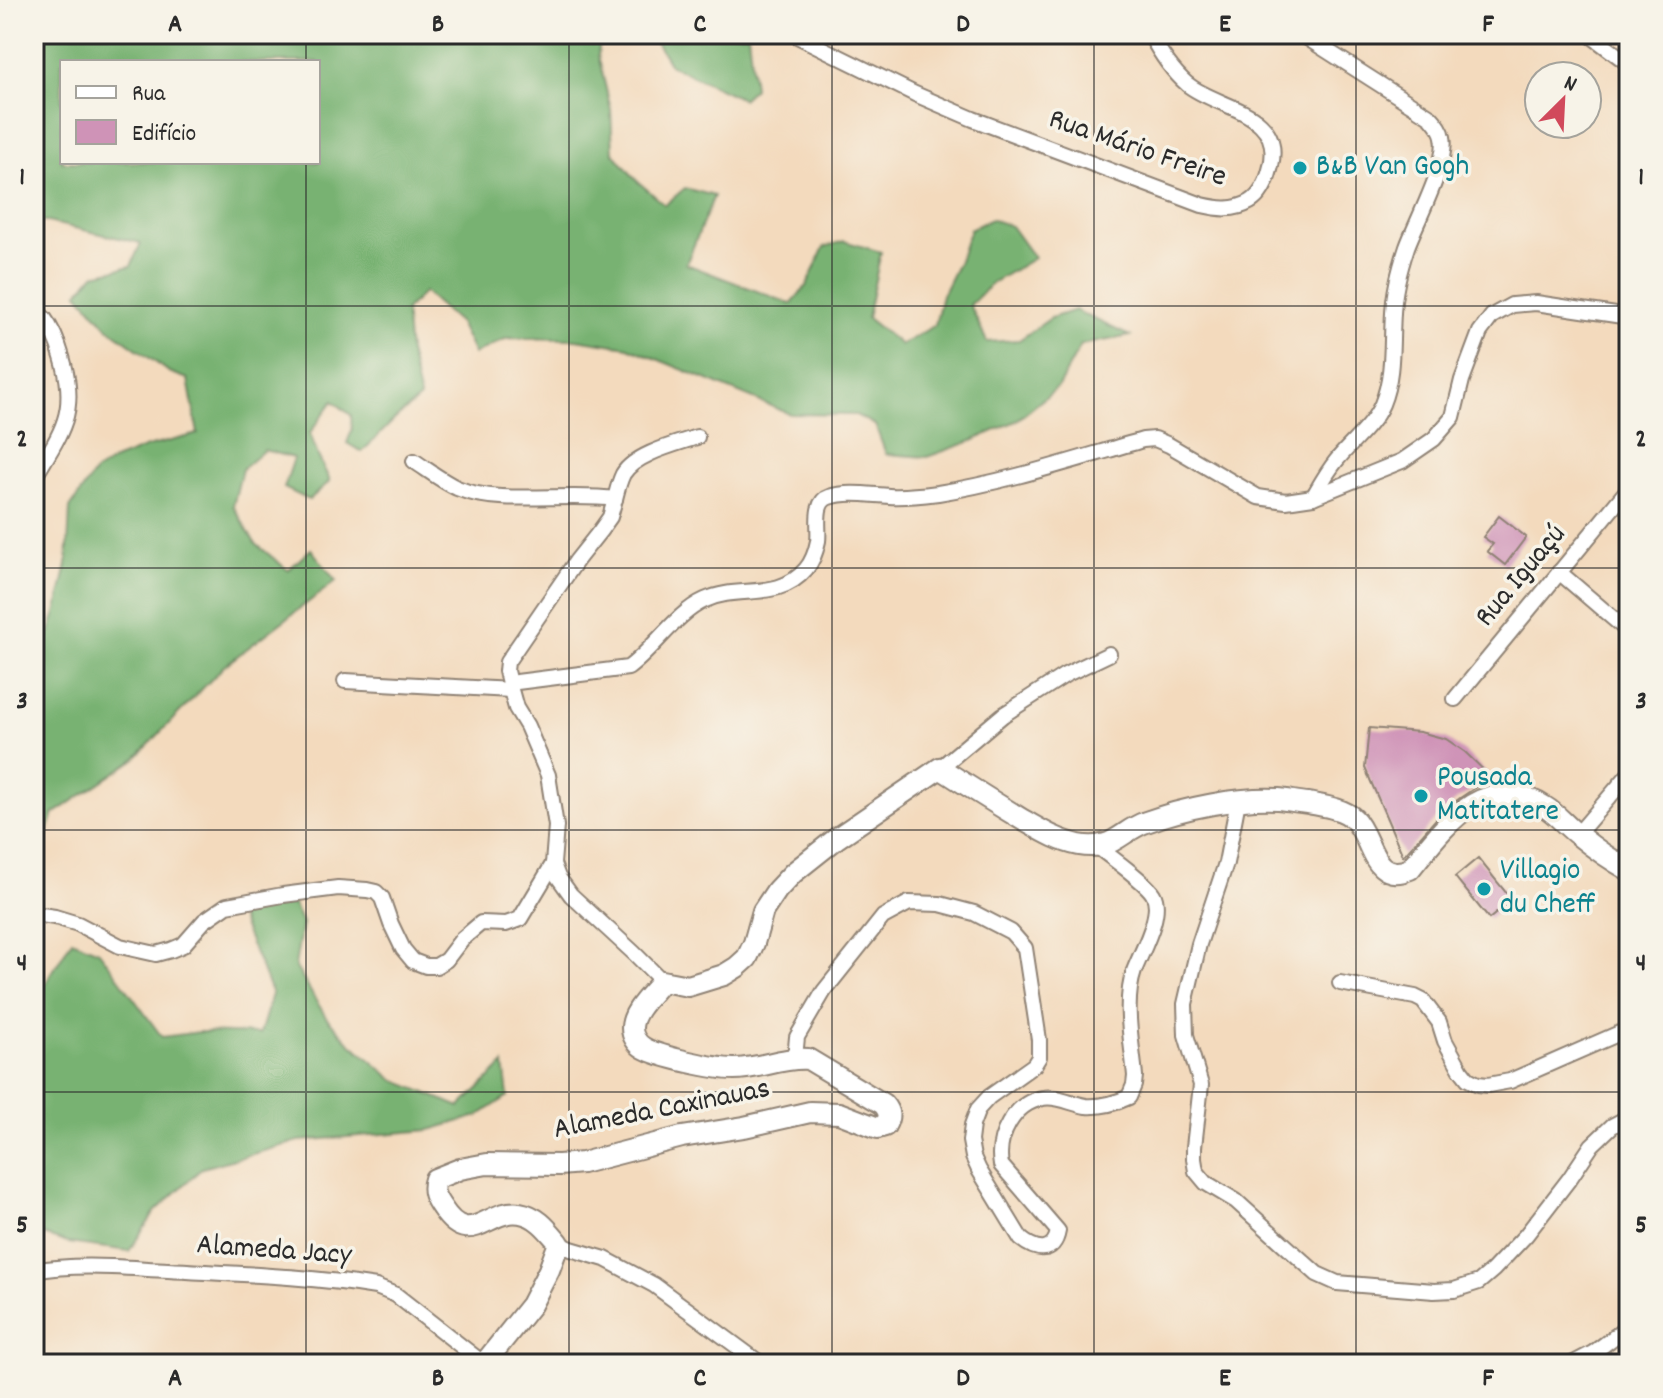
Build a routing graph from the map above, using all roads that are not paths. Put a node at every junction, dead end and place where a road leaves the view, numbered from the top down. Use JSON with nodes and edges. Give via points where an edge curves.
{"nodes":[{"id":1,"x":793,"y":34,"type":"edge"},
{"id":2,"x":1150,"y":34,"type":"edge"},
{"id":3,"x":1301,"y":34,"type":"edge"},
{"id":4,"x":1589,"y":34,"type":"edge"},
{"id":5,"x":1629,"y":64,"type":"edge"},
{"id":6,"x":34,"y":317,"type":"edge"},
{"id":7,"x":1629,"y":317,"type":"edge"},
{"id":8,"x":34,"y":378,"type":"edge"},
{"id":9,"x":34,"y":403,"type":"edge"},
{"id":10,"x":697,"y":437,"type":"dead end"},
{"id":11,"x":414,"y":461,"type":"dead end"},
{"id":12,"x":34,"y":478,"type":"edge"},
{"id":13,"x":1629,"y":488,"type":"edge"},
{"id":14,"x":1313,"y":497,"type":"junction"},
{"id":15,"x":615,"y":499,"type":"junction"},
{"id":16,"x":1559,"y":572,"type":"junction"},
{"id":17,"x":1629,"y":632,"type":"edge"},
{"id":18,"x":1109,"y":654,"type":"dead end"},
{"id":19,"x":345,"y":681,"type":"dead end"},
{"id":20,"x":510,"y":686,"type":"junction"},
{"id":21,"x":1455,"y":699,"type":"dead end"},
{"id":22,"x":940,"y":768,"type":"junction"},
{"id":23,"x":1629,"y":774,"type":"edge"},
{"id":24,"x":1238,"y":801,"type":"junction"},
{"id":25,"x":1577,"y":835,"type":"junction"},
{"id":26,"x":1095,"y":845,"type":"junction"},
{"id":27,"x":553,"y":864,"type":"junction"},
{"id":28,"x":1629,"y":870,"type":"edge"},
{"id":29,"x":34,"y":914,"type":"edge"},
{"id":30,"x":662,"y":981,"type":"junction"},
{"id":31,"x":1340,"y":983,"type":"dead end"},
{"id":32,"x":1629,"y":1029,"type":"edge"},
{"id":33,"x":795,"y":1058,"type":"junction"},
{"id":34,"x":1629,"y":1117,"type":"edge"},
{"id":35,"x":559,"y":1243,"type":"junction"},
{"id":36,"x":34,"y":1271,"type":"edge"},
{"id":37,"x":1629,"y":1326,"type":"edge"},
{"id":38,"x":484,"y":1364,"type":"edge"},
{"id":39,"x":761,"y":1364,"type":"edge"},
{"id":40,"x":1572,"y":1364,"type":"edge"}],
"edges":[{"from":1,"to":2,"type":"street","name":"Rua Mário Freire","via":[[973,119],[1202,205],[1242,207],[1255,199],[1267,179],[1273,157],[1269,133],[1258,121],[1187,84]]},
{"from":3,"to":14,"type":"street","via":[[1431,117],[1444,139],[1439,167],[1400,272],[1382,404]]},
{"from":4,"to":5,"type":"street"},
{"from":6,"to":12,"type":"street","via":[[44,318],[51,327],[70,399],[61,430]]},
{"from":7,"to":14,"type":"street","via":[[1536,303],[1512,305],[1492,316],[1466,368],[1453,417],[1434,439],[1402,461]]},
{"from":8,"to":9,"type":"street"},
{"from":10,"to":15,"type":"street","via":[[629,467]]},
{"from":11,"to":15,"type":"street","via":[[456,488],[493,497]]},
{"from":13,"to":16,"type":"street","name":"Rua Iguaçú"},
{"from":14,"to":20,"type":"street","via":[[1258,497],[1155,439],[981,485],[901,496],[830,497],[820,507],[814,557],[792,582],[708,598],[691,607],[628,668]]},
{"from":15,"to":20,"type":"street","via":[[610,517],[507,662]]},
{"from":16,"to":17,"type":"street"},
{"from":16,"to":21,"type":"street","name":"Rua Iguaçú"},
{"from":18,"to":22,"type":"street","via":[[1003,715]]},
{"from":19,"to":20,"type":"street"},
{"from":20,"to":27,"type":"street","via":[[548,775],[556,826]]},
{"from":22,"to":26,"type":"street","via":[[1049,835]]},
{"from":22,"to":30,"type":"street","via":[[793,873],[763,911],[747,958],[737,967],[688,986]]},
{"from":23,"to":25,"type":"street"},
{"from":24,"to":25,"type":"street","via":[[1277,799],[1333,808],[1353,818],[1374,859],[1394,872],[1410,869],[1464,808],[1487,797],[1511,794],[1529,799]]},
{"from":24,"to":26,"type":"street","via":[[1143,823],[1118,839]]},
{"from":24,"to":34,"type":"street","via":[[1226,863],[1185,1004],[1186,1035],[1201,1085],[1196,1171],[1317,1274],[1337,1283],[1434,1291],[1479,1282],[1526,1235],[1592,1145]]},
{"from":25,"to":28,"type":"street"},
{"from":26,"to":33,"type":"street","via":[[1149,889],[1156,904],[1130,990],[1135,1076],[1129,1097],[1086,1106],[1044,1097],[1017,1112],[1001,1139],[1001,1165],[1058,1231],[1048,1247],[1037,1248],[1021,1239],[979,1170],[970,1141],[978,1109],[1039,1057],[1025,948],[1011,932],[974,913],[940,904],[909,903],[883,917],[810,1013],[797,1037]]},
{"from":27,"to":29,"type":"street","via":[[520,919],[481,923],[436,966],[413,961],[382,898],[367,890],[338,888],[227,905],[183,945],[156,954],[120,946],[78,924]]},
{"from":27,"to":30,"type":"street","via":[[571,895]]},
{"from":30,"to":33,"type":"street","via":[[634,1018],[635,1039],[643,1048],[734,1069]]},
{"from":31,"to":32,"type":"street","via":[[1423,1001],[1461,1070],[1468,1079],[1488,1085],[1510,1081]]},
{"from":33,"to":35,"type":"street","name":"Alameda Caxinauas","via":[[808,1059],[883,1104],[890,1115],[885,1126],[839,1113],[810,1112],[582,1163],[487,1164],[435,1179],[434,1196],[460,1227],[517,1212],[534,1218]]},
{"from":35,"to":38,"type":"street","via":[[531,1305]]},
{"from":35,"to":39,"type":"street","via":[[654,1285]]},
{"from":36,"to":38,"type":"street","name":"Alameda Jacy","via":[[69,1267],[244,1274],[376,1287],[396,1295]]},
{"from":37,"to":40,"type":"street"}]}
